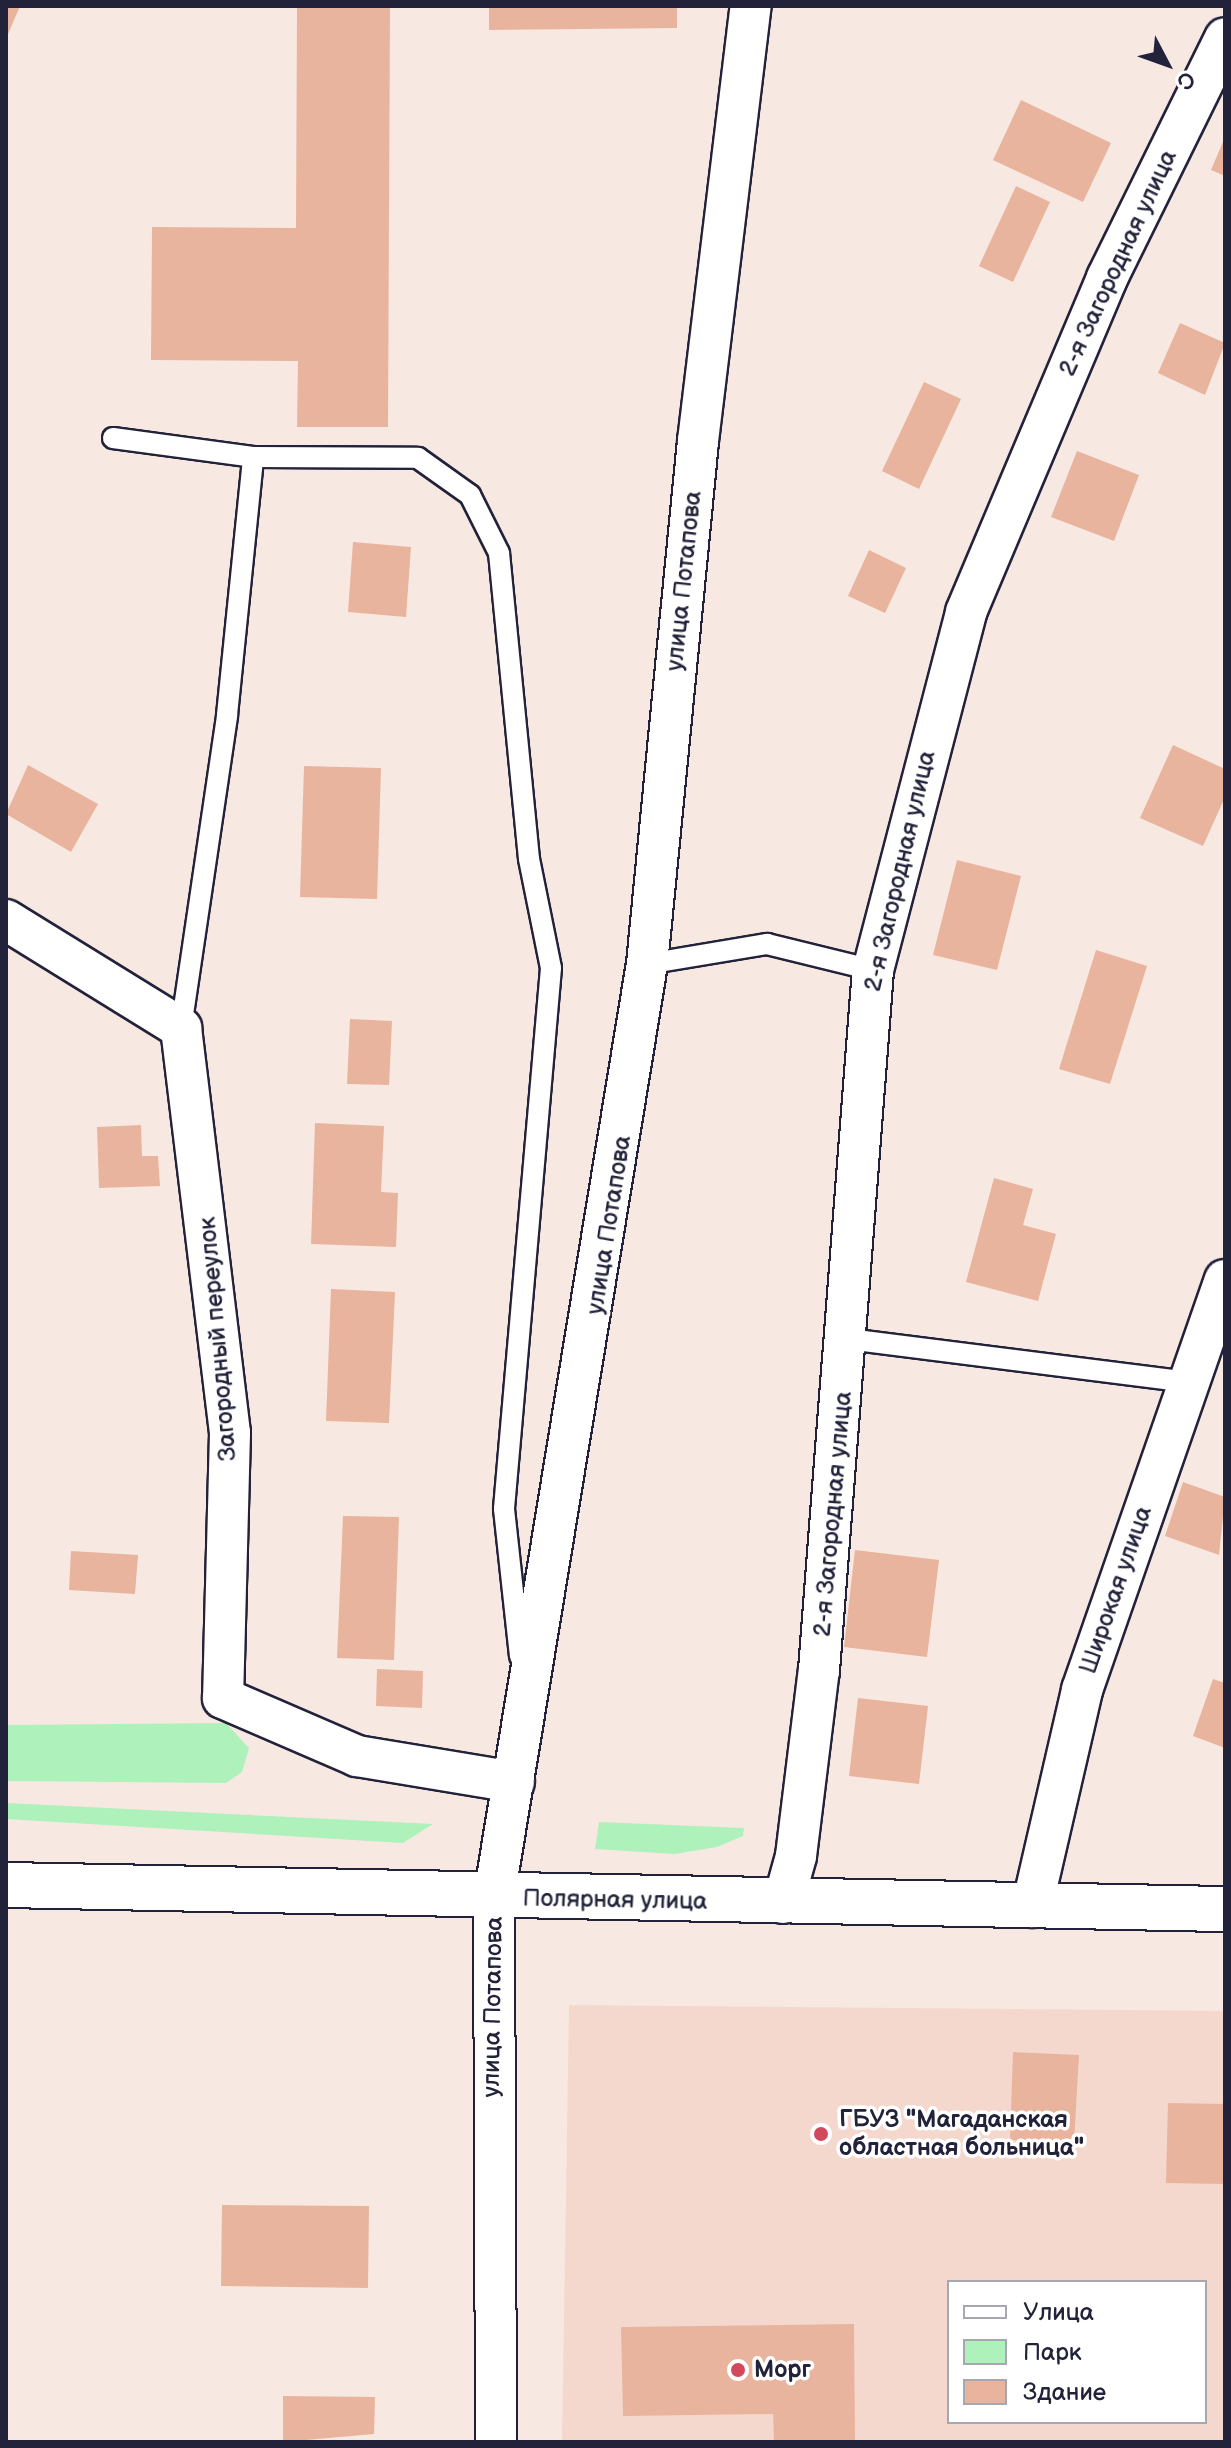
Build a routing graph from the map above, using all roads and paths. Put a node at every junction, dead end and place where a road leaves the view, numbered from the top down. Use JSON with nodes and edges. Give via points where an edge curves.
{"nodes":[{"id":1,"x":751,"y":6,"type":"edge"},
{"id":2,"x":1225,"y":38,"type":"edge"},
{"id":3,"x":113,"y":438,"type":"dead end"},
{"id":4,"x":253,"y":457,"type":"junction"},
{"id":5,"x":6,"y":920,"type":"edge"},
{"id":6,"x":647,"y":964,"type":"junction"},
{"id":7,"x":873,"y":970,"type":"junction"},
{"id":8,"x":181,"y":1028,"type":"junction"},
{"id":9,"x":1225,"y":1280,"type":"edge"},
{"id":10,"x":848,"y":1339,"type":"junction"},
{"id":11,"x":1188,"y":1382,"type":"junction"},
{"id":12,"x":525,"y":1696,"type":"junction"},
{"id":13,"x":514,"y":1782,"type":"junction"},
{"id":14,"x":6,"y":1885,"type":"edge"},
{"id":15,"x":494,"y":1897,"type":"junction"},
{"id":16,"x":783,"y":1903,"type":"junction"},
{"id":17,"x":1032,"y":1907,"type":"junction"},
{"id":18,"x":1225,"y":1909,"type":"edge"},
{"id":19,"x":496,"y":2442,"type":"edge"}],
"edges":[{"from":1,"to":6,"type":"street","name":"улица Потапова","via":[[698,441]]},
{"from":2,"to":7,"type":"street","name":"2-я Загородная улица","via":[[1107,278],[966,612]]},
{"from":3,"to":4,"type":"lane"},
{"from":4,"to":8,"type":"lane","via":[[227,715]]},
{"from":4,"to":12,"type":"lane","via":[[418,458],[470,495],[499,553],[529,859],[551,968],[504,1509]]},
{"from":5,"to":8,"type":"street"},
{"from":6,"to":7,"type":"lane","via":[[767,944]]},
{"from":6,"to":12,"type":"street","name":"улица Потапова","via":[[618,1176]]},
{"from":7,"to":10,"type":"street","name":"2-я Загородная улица"},
{"from":8,"to":13,"type":"street","name":"Загородный переулок","via":[[230,1433],[223,1698],[357,1756]]},
{"from":9,"to":11,"type":"street","name":"Широкая улица"},
{"from":10,"to":11,"type":"lane"},
{"from":10,"to":16,"type":"street","name":"2-я Загородная улица","via":[[819,1670],[796,1856]]},
{"from":11,"to":17,"type":"street","name":"Широкая улица","via":[[1082,1690]]},
{"from":12,"to":13,"type":"street","name":"улица Потапова"},
{"from":13,"to":15,"type":"street","name":"улица Потапова"},
{"from":14,"to":15,"type":"main road","name":"Полярная улица"},
{"from":15,"to":16,"type":"main road","name":"Полярная улица"},
{"from":15,"to":19,"type":"street","name":"улица Потапова"},
{"from":16,"to":17,"type":"main road","name":"Полярная улица"},
{"from":17,"to":18,"type":"main road","name":"Полярная улица"}]}
